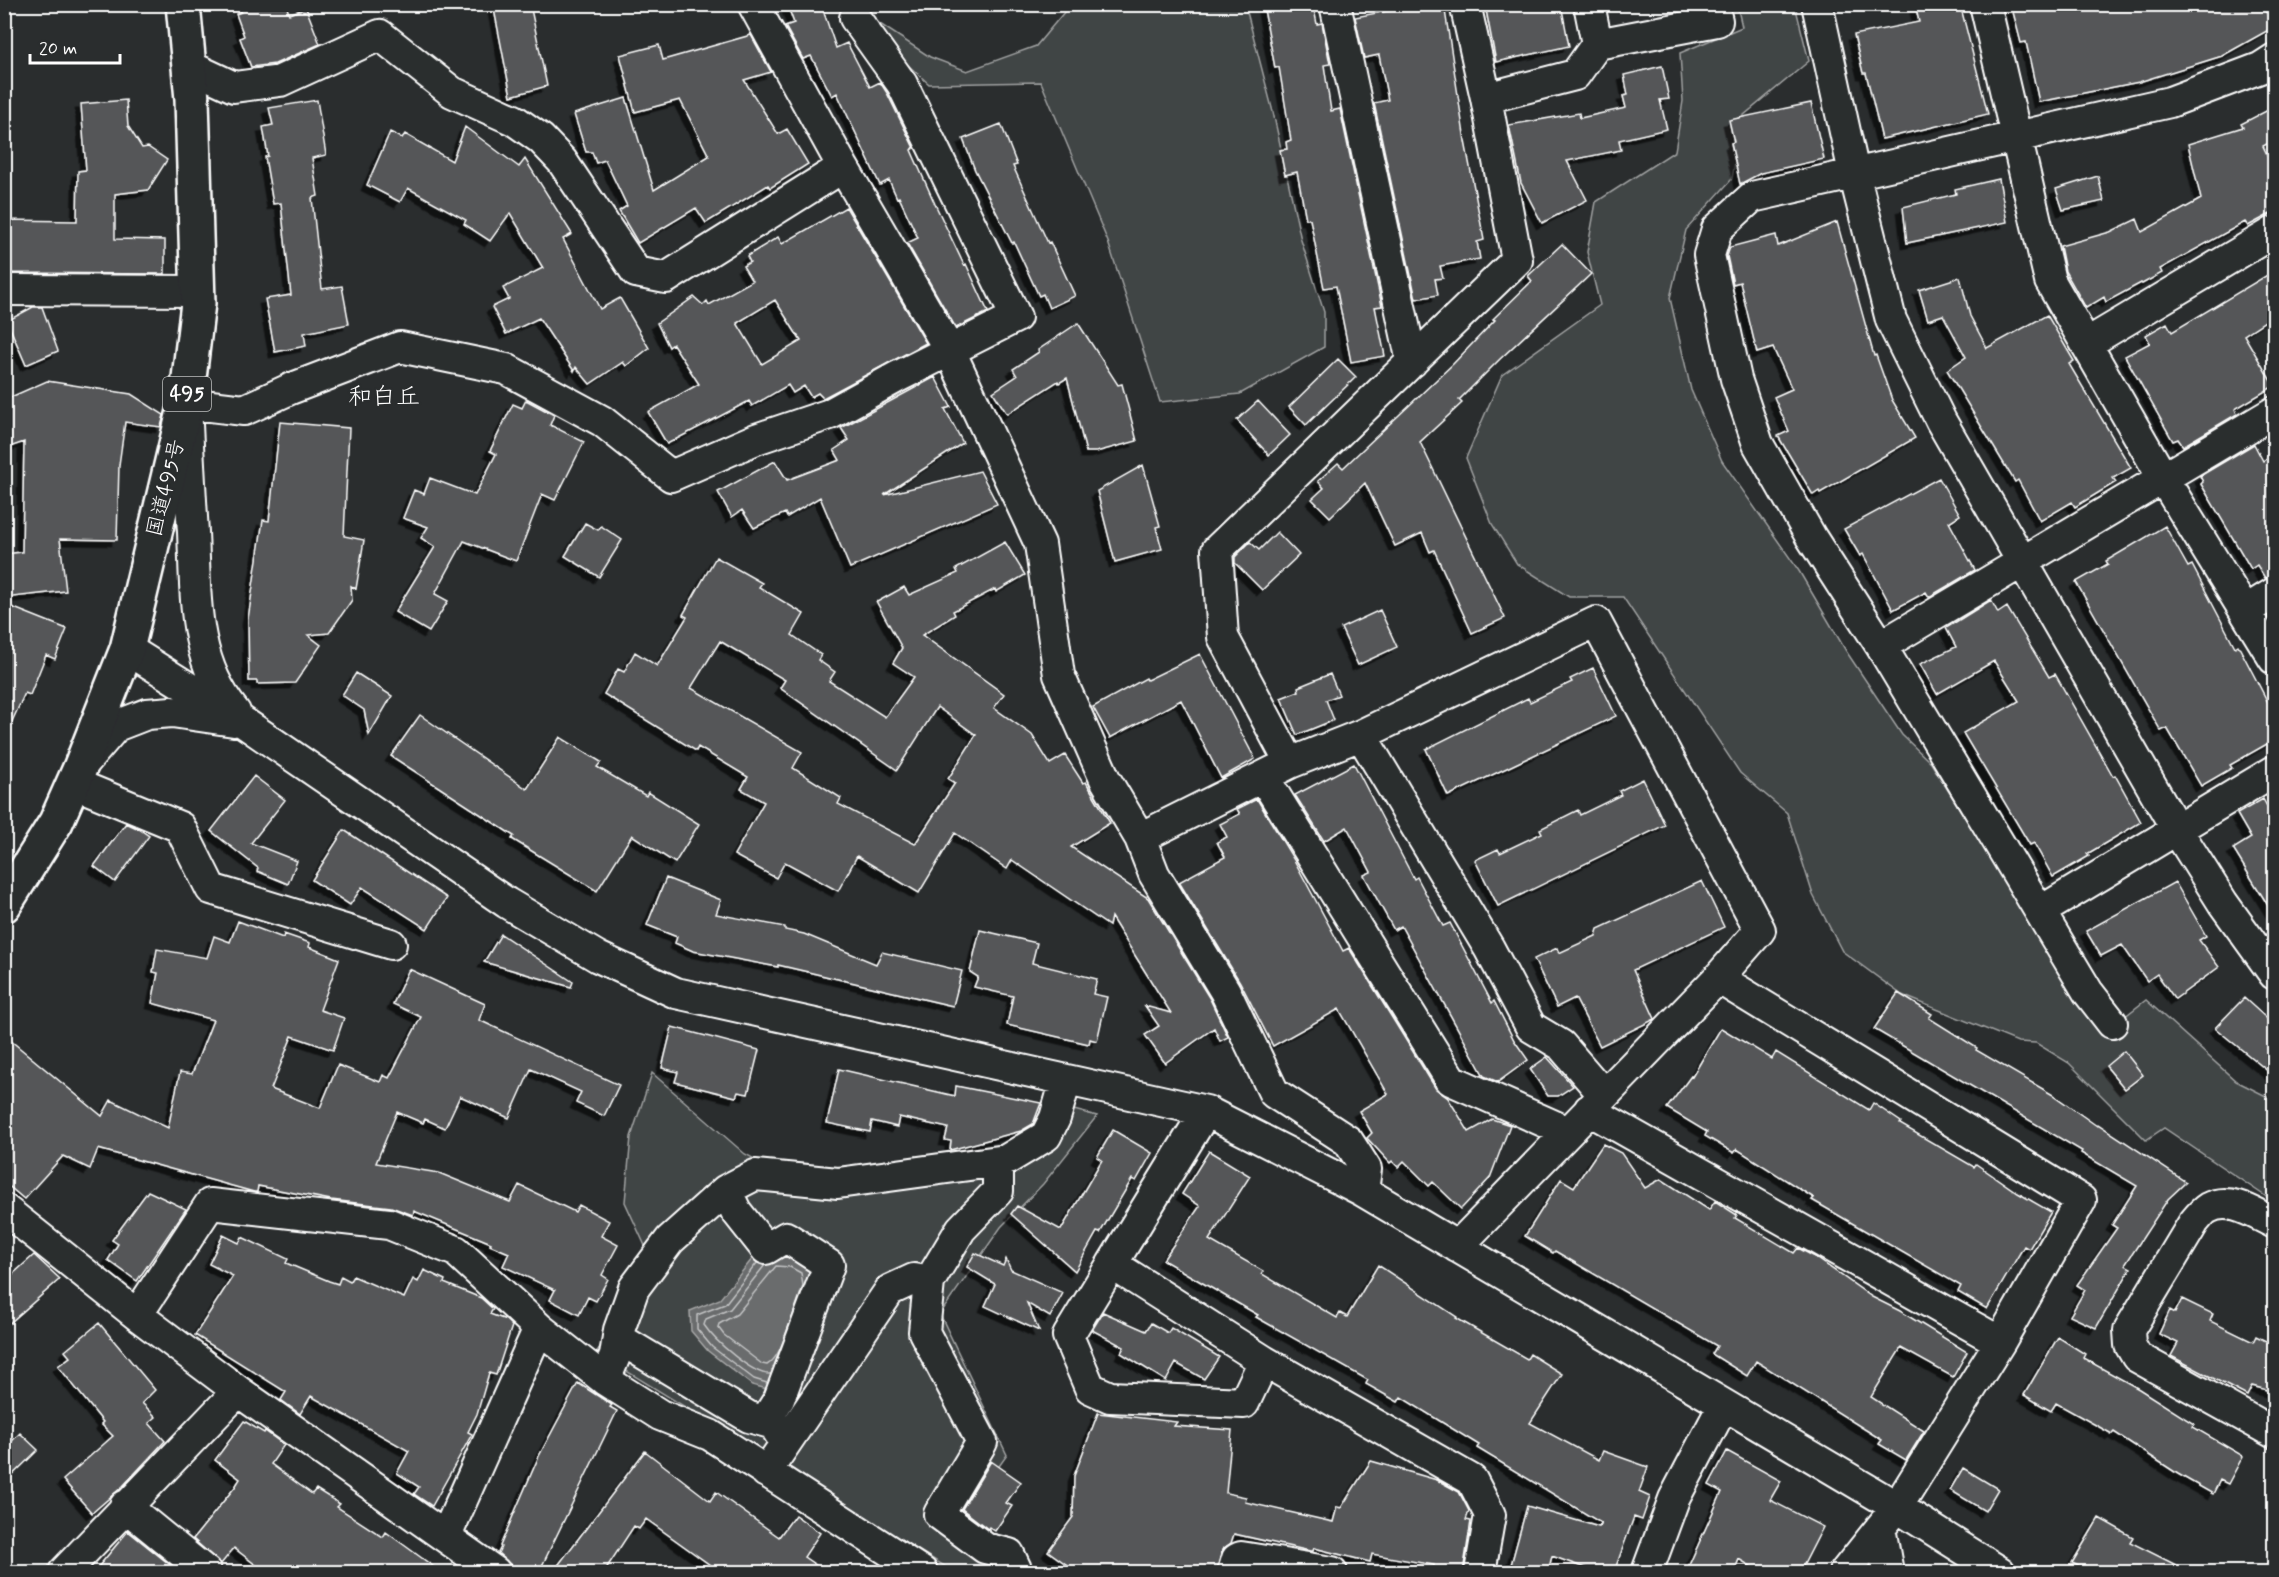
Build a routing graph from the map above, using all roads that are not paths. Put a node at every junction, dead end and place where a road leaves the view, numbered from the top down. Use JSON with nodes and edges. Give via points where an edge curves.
{"nodes":[{"id":1,"x":183,"y":4,"type":"edge"},
{"id":2,"x":753,"y":4,"type":"edge"},
{"id":3,"x":1335,"y":4,"type":"edge"},
{"id":4,"x":1465,"y":4,"type":"edge"},
{"id":5,"x":1589,"y":4,"type":"edge"},
{"id":6,"x":1713,"y":4,"type":"edge"},
{"id":7,"x":1816,"y":4,"type":"edge"},
{"id":8,"x":1985,"y":4,"type":"edge"},
{"id":9,"x":855,"y":18,"type":"dead end"},
{"id":10,"x":1597,"y":44,"type":"junction"},
{"id":11,"x":2274,"y":59,"type":"edge"},
{"id":12,"x":189,"y":66,"type":"junction"},
{"id":13,"x":1486,"y":98,"type":"junction"},
{"id":14,"x":2015,"y":139,"type":"junction"},
{"id":15,"x":843,"y":167,"type":"junction"},
{"id":16,"x":1854,"y":173,"type":"junction"},
{"id":17,"x":2274,"y":232,"type":"edge"},
{"id":18,"x":4,"y":290,"type":"edge"},
{"id":19,"x":198,"y":291,"type":"junction"},
{"id":20,"x":2086,"y":344,"type":"junction"},
{"id":21,"x":950,"y":351,"type":"junction"},
{"id":22,"x":1412,"y":362,"type":"junction"},
{"id":23,"x":186,"y":403,"type":"junction"},
{"id":24,"x":2274,"y":412,"type":"edge"},
{"id":25,"x":2163,"y":478,"type":"junction"},
{"id":26,"x":2023,"y":562,"type":"junction"},
{"id":27,"x":2274,"y":593,"type":"edge"},
{"id":28,"x":2245,"y":611,"type":"junction"},
{"id":29,"x":1881,"y":646,"type":"junction"},
{"id":30,"x":127,"y":648,"type":"junction"},
{"id":31,"x":2274,"y":659,"type":"edge"},
{"id":32,"x":243,"y":722,"type":"junction"},
{"id":33,"x":1361,"y":735,"type":"junction"},
{"id":34,"x":1290,"y":764,"type":"junction"},
{"id":35,"x":2274,"y":771,"type":"edge"},
{"id":36,"x":77,"y":776,"type":"junction"},
{"id":37,"x":1264,"y":778,"type":"junction"},
{"id":38,"x":2177,"y":830,"type":"junction"},
{"id":39,"x":1140,"y":838,"type":"junction"},
{"id":40,"x":4,"y":905,"type":"edge"},
{"id":41,"x":2042,"y":911,"type":"junction"},
{"id":42,"x":391,"y":944,"type":"dead end"},
{"id":43,"x":2274,"y":974,"type":"edge"},
{"id":44,"x":1718,"y":978,"type":"junction"},
{"id":45,"x":2112,"y":1023,"type":"dead end"},
{"id":46,"x":1066,"y":1080,"type":"junction"},
{"id":47,"x":1597,"y":1102,"type":"junction"},
{"id":48,"x":1206,"y":1111,"type":"junction"},
{"id":49,"x":1568,"y":1132,"type":"junction"},
{"id":50,"x":998,"y":1162,"type":"junction"},
{"id":51,"x":726,"y":1190,"type":"junction"},
{"id":52,"x":1363,"y":1191,"type":"junction"},
{"id":53,"x":4,"y":1209,"type":"edge"},
{"id":54,"x":2274,"y":1223,"type":"edge"},
{"id":55,"x":1457,"y":1247,"type":"junction"},
{"id":56,"x":1112,"y":1264,"type":"junction"},
{"id":57,"x":929,"y":1282,"type":"junction"},
{"id":58,"x":137,"y":1315,"type":"junction"},
{"id":59,"x":539,"y":1328,"type":"junction"},
{"id":60,"x":618,"y":1338,"type":"junction"},
{"id":61,"x":2000,"y":1342,"type":"junction"},
{"id":62,"x":1264,"y":1361,"type":"junction"},
{"id":63,"x":605,"y":1380,"type":"junction"},
{"id":64,"x":238,"y":1391,"type":"junction"},
{"id":65,"x":1723,"y":1406,"type":"junction"},
{"id":66,"x":765,"y":1421,"type":"junction"},
{"id":67,"x":2274,"y":1433,"type":"edge"},
{"id":68,"x":785,"y":1443,"type":"junction"},
{"id":69,"x":766,"y":1472,"type":"junction"},
{"id":70,"x":125,"y":1506,"type":"junction"},
{"id":71,"x":1889,"y":1518,"type":"junction"},
{"id":72,"x":446,"y":1536,"type":"junction"},
{"id":73,"x":1016,"y":1571,"type":"edge"},
{"id":74,"x":64,"y":1572,"type":"edge"},
{"id":75,"x":206,"y":1572,"type":"edge"},
{"id":76,"x":495,"y":1572,"type":"edge"},
{"id":77,"x":922,"y":1572,"type":"edge"},
{"id":78,"x":1233,"y":1572,"type":"edge"},
{"id":79,"x":1332,"y":1572,"type":"edge"},
{"id":80,"x":1480,"y":1572,"type":"edge"},
{"id":81,"x":1647,"y":1572,"type":"edge"},
{"id":82,"x":1845,"y":1572,"type":"edge"},
{"id":83,"x":1888,"y":1572,"type":"edge"},
{"id":84,"x":2000,"y":1572,"type":"edge"}],
"edges":[{"from":1,"to":12,"type":"highway","name":"国道495号","number":"495"},
{"from":2,"to":15,"type":"street"},
{"from":3,"to":22,"type":"street"},
{"from":4,"to":13,"type":"street"},
{"from":5,"to":10,"type":"street"},
{"from":6,"to":10,"type":"street","via":[[1717,21]]},
{"from":7,"to":16,"type":"street"},
{"from":8,"to":14,"type":"street"},
{"from":9,"to":21,"type":"street","via":[[902,84],[1016,317]]},
{"from":10,"to":13,"type":"street","via":[[1575,75]]},
{"from":11,"to":14,"type":"street","via":[[2170,102]]},
{"from":12,"to":15,"type":"street","via":[[234,87],[280,81],[380,35],[453,92],[514,120],[541,139],[562,161],[636,272],[666,278]]},
{"from":12,"to":19,"type":"highway","name":"国道495号","number":"495"},
{"from":13,"to":22,"type":"street","via":[[1517,260]]},
{"from":14,"to":16,"type":"street"},
{"from":14,"to":20,"type":"street","via":[[2050,280]]},
{"from":15,"to":21,"type":"street"},
{"from":16,"to":26,"type":"street","via":[[1891,320],[1941,421]]},
{"from":16,"to":29,"type":"street","via":[[1752,197],[1717,229],[1709,255],[1736,379],[1758,444],[1811,537]]},
{"from":17,"to":20,"type":"street"},
{"from":18,"to":19,"type":"street"},
{"from":19,"to":23,"type":"highway","name":"国道495号","number":"495"},
{"from":20,"to":25,"type":"street"},
{"from":21,"to":23,"type":"street","via":[[830,414],[756,439],[671,476],[602,421],[506,369],[400,347],[244,410]]},
{"from":21,"to":39,"type":"street","via":[[1040,544],[1059,675],[1105,779]]},
{"from":22,"to":34,"type":"street","via":[[1217,550],[1223,637]]},
{"from":23,"to":30,"type":"highway","name":"国道495号","number":"495"},
{"from":23,"to":32,"type":"street","via":[[198,628],[222,696]]},
{"from":24,"to":25,"type":"street"},
{"from":25,"to":26,"type":"street"},
{"from":25,"to":28,"type":"street"},
{"from":26,"to":29,"type":"street"},
{"from":26,"to":38,"type":"street"},
{"from":27,"to":28,"type":"street"},
{"from":28,"to":31,"type":"street"},
{"from":29,"to":41,"type":"street"},
{"from":30,"to":32,"type":"street"},
{"from":30,"to":36,"type":"highway","name":"国道495号","number":"495"},
{"from":32,"to":36,"type":"street","via":[[172,712],[147,714],[116,726]]},
{"from":32,"to":46,"type":"street","via":[[507,903],[598,957],[676,993]]},
{"from":33,"to":34,"type":"street"},
{"from":33,"to":44,"type":"street","via":[[1596,622],[1760,930]]},
{"from":33,"to":47,"type":"street","via":[[1489,948],[1531,1027],[1561,1045]]},
{"from":34,"to":37,"type":"street"},
{"from":35,"to":38,"type":"street"},
{"from":36,"to":40,"type":"highway","name":"国道495号","number":"495","via":[[56,822]]},
{"from":36,"to":42,"type":"street","via":[[180,827],[211,889]]},
{"from":37,"to":39,"type":"street"},
{"from":37,"to":49,"type":"street","via":[[1451,1080]]},
{"from":38,"to":41,"type":"street"},
{"from":38,"to":43,"type":"street"},
{"from":39,"to":52,"type":"street","via":[[1154,874],[1225,991],[1274,1093],[1348,1141],[1366,1169]]},
{"from":41,"to":45,"type":"street","via":[[2088,992]]},
{"from":44,"to":47,"type":"street"},
{"from":44,"to":61,"type":"street","via":[[2081,1200]]},
{"from":46,"to":48,"type":"street"},
{"from":46,"to":50,"type":"street","via":[[1047,1136]]},
{"from":47,"to":49,"type":"street"},
{"from":47,"to":61,"type":"street"},
{"from":48,"to":52,"type":"street"},
{"from":48,"to":56,"type":"street"},
{"from":49,"to":55,"type":"street"},
{"from":50,"to":51,"type":"street","via":[[838,1183],[755,1175]]},
{"from":50,"to":57,"type":"street","via":[[998,1191],[961,1229]]},
{"from":51,"to":60,"type":"street","via":[[670,1240],[634,1288]]},
{"from":51,"to":66,"type":"street","via":[[736,1211],[766,1249],[786,1237],[829,1265],[779,1399]]},
{"from":52,"to":55,"type":"street"},
{"from":53,"to":58,"type":"street"},
{"from":54,"to":67,"type":"street","via":[[2236,1205],[2207,1208],[2194,1221],[2129,1330],[2130,1345],[2137,1357]]},
{"from":55,"to":65,"type":"street"},
{"from":56,"to":62,"type":"street"},
{"from":56,"to":62,"type":"street","via":[[1068,1336],[1090,1388],[1110,1397],[1244,1403]]},
{"from":57,"to":68,"type":"street","via":[[914,1279],[890,1290]]},
{"from":57,"to":73,"type":"street","via":[[924,1332],[982,1442],[939,1514],[986,1548],[1008,1554]]},
{"from":58,"to":59,"type":"street","via":[[210,1204],[389,1224],[456,1251]]},
{"from":58,"to":64,"type":"street"},
{"from":59,"to":63,"type":"street"},
{"from":59,"to":72,"type":"street"},
{"from":60,"to":63,"type":"street"},
{"from":60,"to":66,"type":"street","via":[[749,1417]]},
{"from":61,"to":71,"type":"street"},
{"from":62,"to":80,"type":"street","via":[[1472,1480],[1490,1515]]},
{"from":63,"to":69,"type":"street","via":[[660,1415],[710,1435]]},
{"from":64,"to":70,"type":"street"},
{"from":64,"to":72,"type":"street"},
{"from":65,"to":71,"type":"street"},
{"from":65,"to":81,"type":"street","via":[[1674,1498]]},
{"from":66,"to":68,"type":"street","via":[[774,1424]]},
{"from":68,"to":69,"type":"street"},
{"from":69,"to":77,"type":"street"},
{"from":70,"to":74,"type":"street"},
{"from":70,"to":75,"type":"street"},
{"from":71,"to":82,"type":"street"},
{"from":71,"to":83,"type":"street"},
{"from":71,"to":84,"type":"street"},
{"from":72,"to":76,"type":"street"},
{"from":78,"to":79,"type":"street","via":[[1241,1557]]}]}
